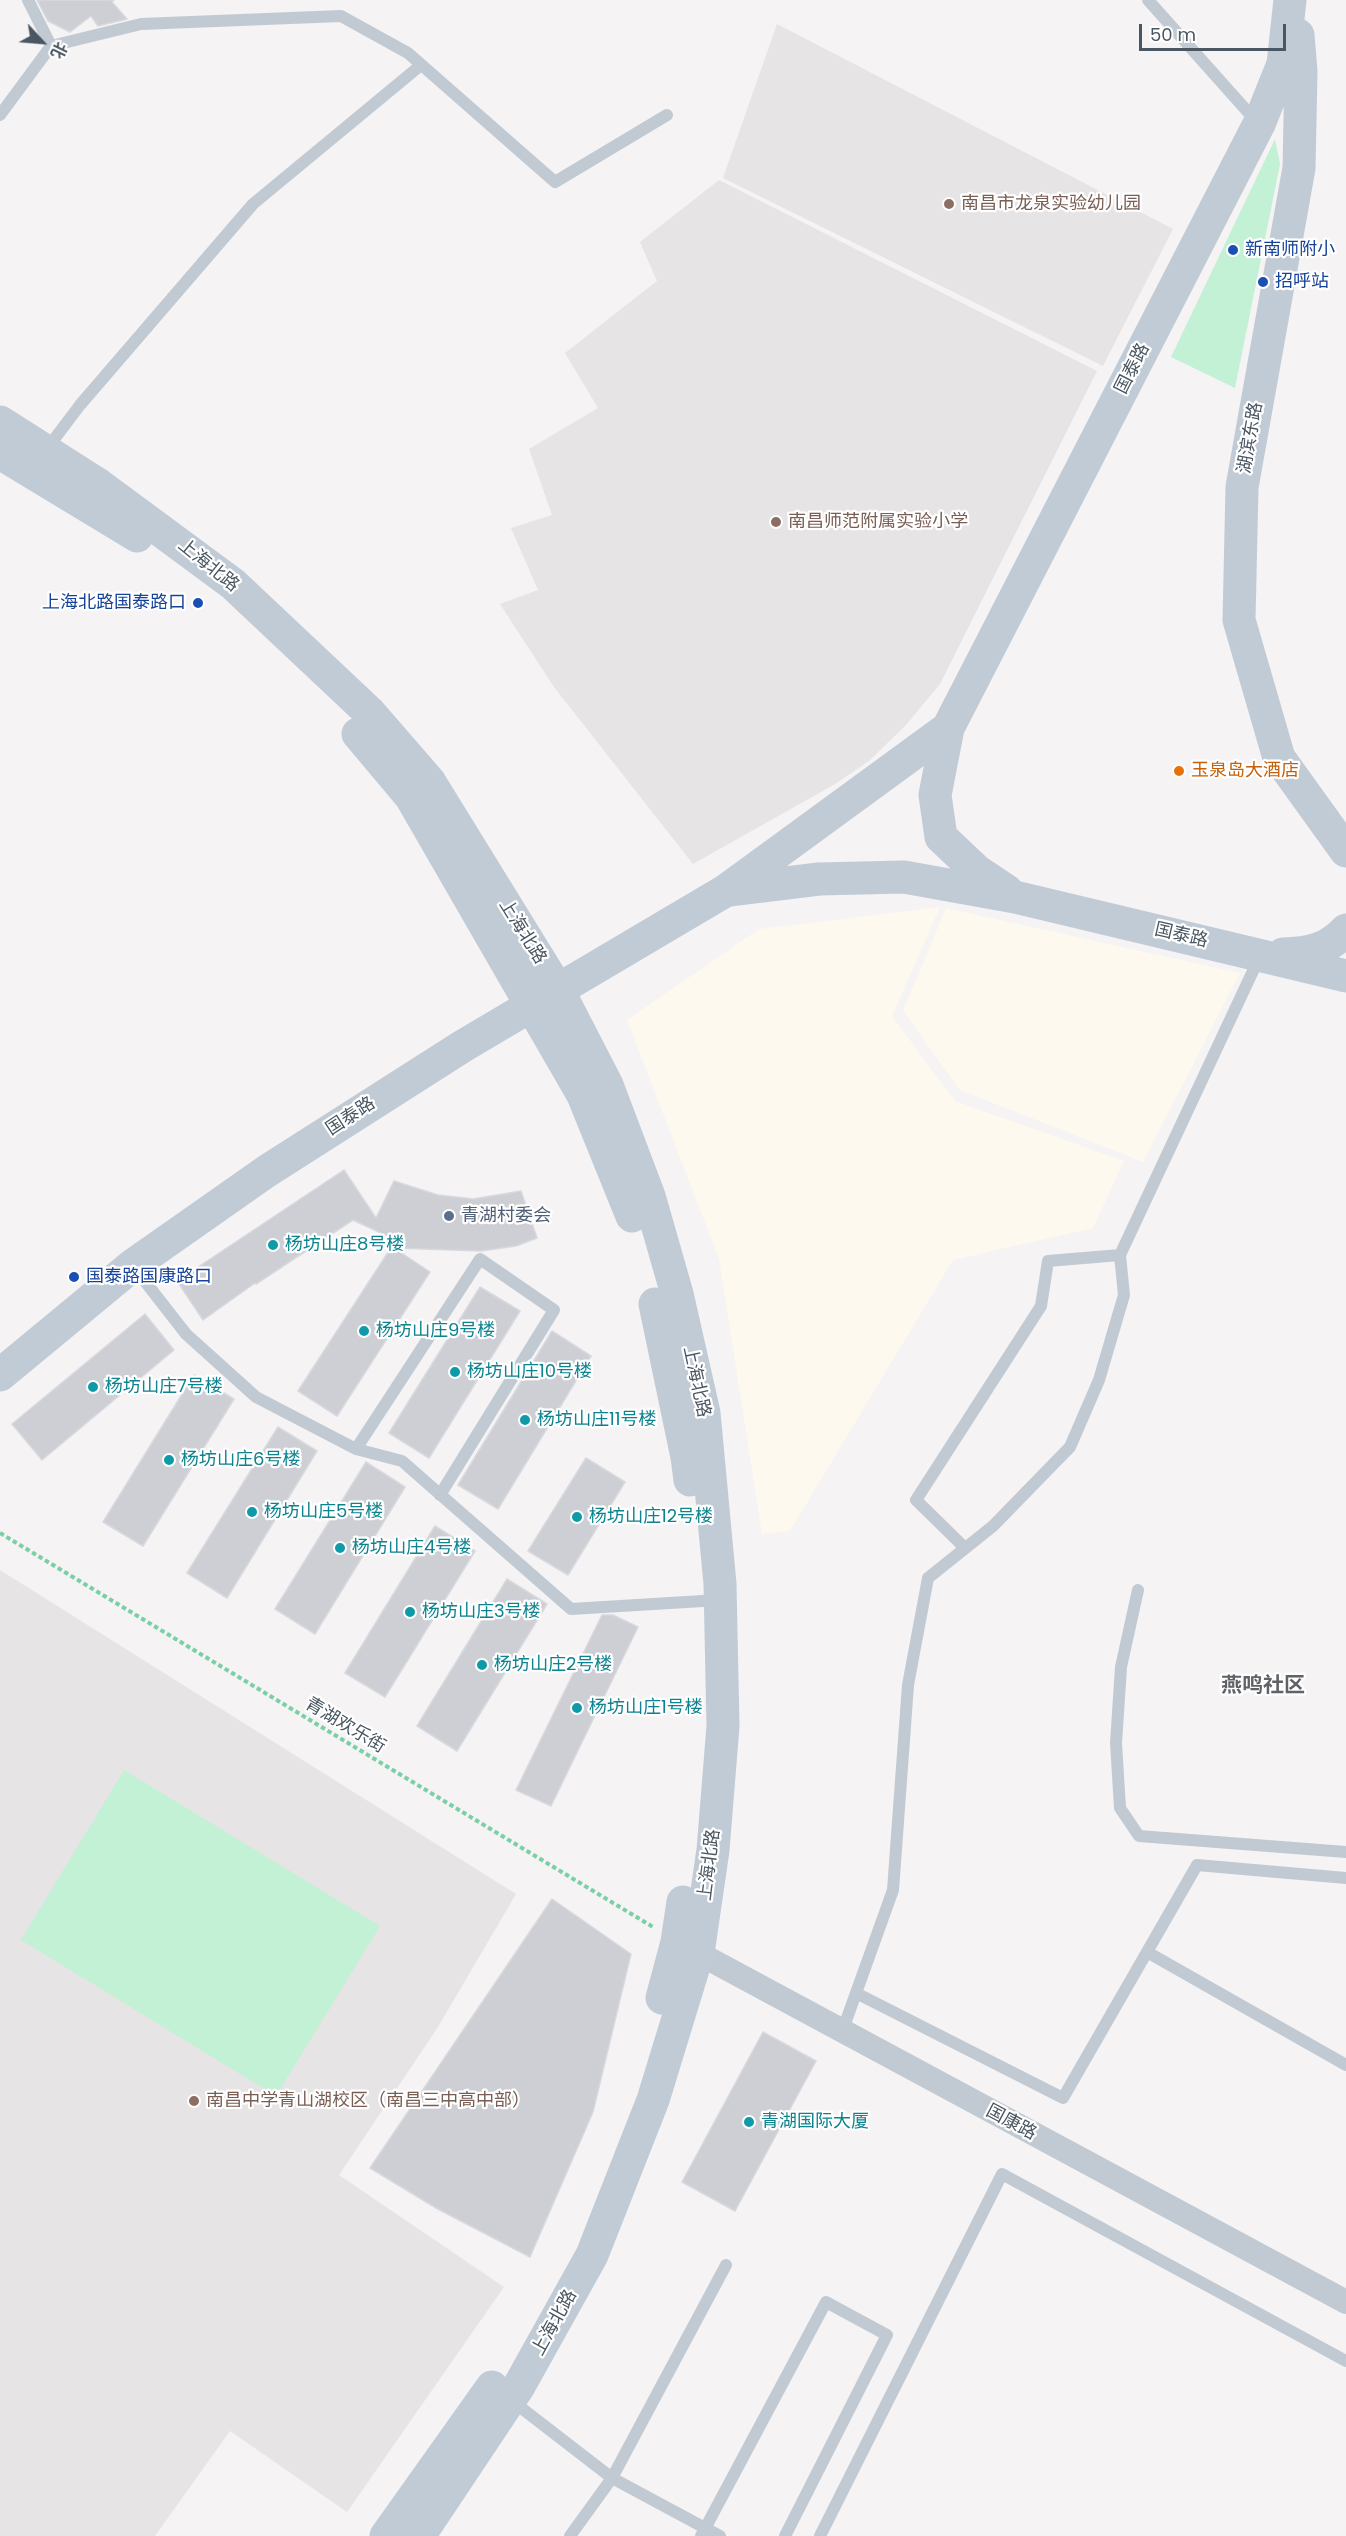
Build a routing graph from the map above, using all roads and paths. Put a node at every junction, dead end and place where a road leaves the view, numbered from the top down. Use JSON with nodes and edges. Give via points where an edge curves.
{"nodes":[{"id":1,"x":28,"y":0,"type":"edge"},
{"id":2,"x":1148,"y":0,"type":"edge"},
{"id":3,"x":1290,"y":0,"type":"edge"},
{"id":4,"x":1295,"y":0,"type":"edge"},
{"id":5,"x":51,"y":46,"type":"junction"},
{"id":6,"x":421,"y":65,"type":"junction"},
{"id":7,"x":0,"y":115,"type":"edge"},
{"id":8,"x":668,"y":115,"type":"dead end"},
{"id":9,"x":1259,"y":124,"type":"junction"},
{"id":10,"x":15,"y":449,"type":"edge"},
{"id":11,"x":948,"y":728,"type":"junction"},
{"id":12,"x":1338,"y":840,"type":"edge"},
{"id":13,"x":1346,"y":861,"type":"edge"},
{"id":14,"x":725,"y":891,"type":"junction"},
{"id":15,"x":1015,"y":897,"type":"junction"},
{"id":16,"x":1346,"y":930,"type":"edge"},
{"id":17,"x":1260,"y":955,"type":"junction"},
{"id":18,"x":1346,"y":976,"type":"edge"},
{"id":19,"x":544,"y":997,"type":"junction"},
{"id":20,"x":1120,"y":1254,"type":"junction"},
{"id":21,"x":133,"y":1265,"type":"junction"},
{"id":22,"x":0,"y":1374,"type":"edge"},
{"id":23,"x":356,"y":1449,"type":"junction"},
{"id":24,"x":440,"y":1495,"type":"junction"},
{"id":25,"x":0,"y":1533,"type":"edge"},
{"id":26,"x":964,"y":1548,"type":"junction"},
{"id":27,"x":1138,"y":1590,"type":"dead end"},
{"id":28,"x":703,"y":1601,"type":"junction"},
{"id":29,"x":1346,"y":1852,"type":"edge"},
{"id":30,"x":1346,"y":1878,"type":"edge"},
{"id":31,"x":687,"y":1948,"type":"junction"},
{"id":32,"x":1147,"y":1952,"type":"junction"},
{"id":33,"x":856,"y":1994,"type":"junction"},
{"id":34,"x":842,"y":2032,"type":"junction"},
{"id":35,"x":1346,"y":2065,"type":"edge"},
{"id":36,"x":726,"y":2265,"type":"dead end"},
{"id":37,"x":1346,"y":2302,"type":"edge"},
{"id":38,"x":1346,"y":2361,"type":"edge"},
{"id":39,"x":510,"y":2400,"type":"junction"},
{"id":40,"x":612,"y":2478,"type":"junction"},
{"id":41,"x":704,"y":2531,"type":"edge"},
{"id":42,"x":387,"y":2536,"type":"edge"},
{"id":43,"x":418,"y":2536,"type":"edge"},
{"id":44,"x":570,"y":2536,"type":"edge"},
{"id":45,"x":720,"y":2536,"type":"edge"},
{"id":46,"x":785,"y":2536,"type":"edge"},
{"id":47,"x":820,"y":2536,"type":"edge"}],
"edges":[{"from":1,"to":5,"type":"lane"},
{"from":2,"to":9,"type":"lane"},
{"from":3,"to":9,"type":"main road","name":"国泰路","via":[[1283,64]]},
{"from":4,"to":12,"type":"main road","name":"湖滨东路","via":[[1301,71],[1299,168],[1242,487],[1239,620],[1279,758]]},
{"from":5,"to":6,"type":"lane","via":[[141,24],[341,16]]},
{"from":5,"to":7,"type":"lane"},
{"from":6,"to":8,"type":"lane","via":[[555,183]]},
{"from":6,"to":10,"type":"lane","via":[[253,204],[80,405]]},
{"from":9,"to":11,"type":"main road","name":"国泰路"},
{"from":10,"to":19,"type":"main road","name":"上海北路","via":[[148,543],[258,631],[340,712],[411,797]]},
{"from":11,"to":14,"type":"main road","name":"国泰路"},
{"from":11,"to":15,"type":"main road","name":"国泰路","via":[[935,795],[941,837],[977,871]]},
{"from":12,"to":13,"type":"main road","name":"湖滨东路"},
{"from":14,"to":15,"type":"main road","name":"国泰路","via":[[819,879],[904,878]]},
{"from":14,"to":19,"type":"main road","name":"国泰路"},
{"from":15,"to":17,"type":"main road","name":"国泰路"},
{"from":16,"to":17,"type":"main road","via":[[1328,946],[1311,953]]},
{"from":17,"to":18,"type":"main road","name":"国泰路"},
{"from":17,"to":20,"type":"lane"},
{"from":19,"to":21,"type":"main road","name":"国泰路","via":[[267,1171]]},
{"from":19,"to":28,"type":"main road","name":"上海北路","via":[[630,1209],[659,1319],[687,1457]]},
{"from":19,"to":31,"type":"main road","name":"上海北路","via":[[607,1085],[649,1197],[704,1413],[720,1584],[723,1725],[713,1850]]},
{"from":20,"to":26,"type":"lane","via":[[1124,1295],[1099,1380],[1070,1447],[993,1526]]},
{"from":20,"to":26,"type":"lane","via":[[1048,1261],[1041,1306],[916,1500]]},
{"from":21,"to":22,"type":"main road","name":"国泰路"},
{"from":21,"to":23,"type":"lane","via":[[186,1334],[256,1397]]},
{"from":23,"to":24,"type":"lane","via":[[402,1461]]},
{"from":23,"to":24,"type":"lane","via":[[480,1259],[554,1310]]},
{"from":24,"to":28,"type":"lane","via":[[571,1609]]},
{"from":25,"to":31,"type":"path","name":"青湖欢乐街"},
{"from":26,"to":33,"type":"lane","via":[[928,1578],[908,1684],[893,1890]]},
{"from":27,"to":29,"type":"lane","via":[[1121,1667],[1116,1743],[1120,1808],[1138,1836]]},
{"from":28,"to":31,"type":"main road","name":"上海北路","via":[[701,1728],[689,1869]]},
{"from":30,"to":32,"type":"lane","via":[[1197,1865]]},
{"from":31,"to":34,"type":"street","name":"国康路"},
{"from":31,"to":39,"type":"main road","name":"上海北路","via":[[653,2100],[592,2255]]},
{"from":31,"to":42,"type":"main road","name":"上海北路","via":[[574,2244],[495,2382]]},
{"from":32,"to":33,"type":"lane","via":[[1063,2098]]},
{"from":32,"to":35,"type":"lane"},
{"from":33,"to":34,"type":"lane"},
{"from":34,"to":37,"type":"street","name":"国康路"},
{"from":36,"to":40,"type":"lane"},
{"from":38,"to":47,"type":"lane","via":[[1002,2175]]},
{"from":39,"to":40,"type":"lane"},
{"from":39,"to":43,"type":"main road","name":"上海北路"},
{"from":40,"to":41,"type":"lane"},
{"from":40,"to":44,"type":"lane"},
{"from":41,"to":45,"type":"lane"},
{"from":41,"to":46,"type":"lane","via":[[826,2302],[887,2335]]}]}
